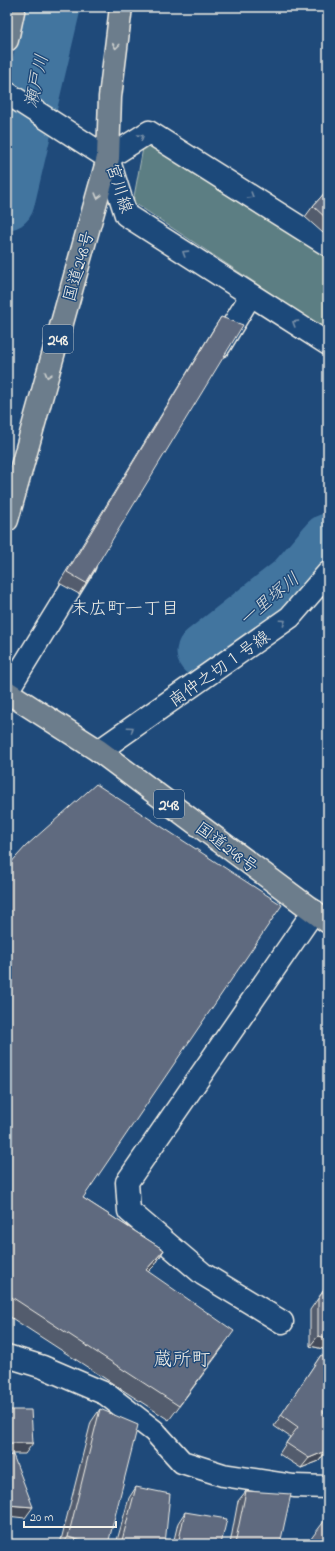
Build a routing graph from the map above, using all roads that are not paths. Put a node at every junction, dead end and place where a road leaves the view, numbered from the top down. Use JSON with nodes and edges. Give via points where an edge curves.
{"nodes":[{"id":1,"x":14,"y":7,"type":"edge"},
{"id":2,"x":121,"y":7,"type":"edge"},
{"id":3,"x":7,"y":40,"type":"edge"},
{"id":4,"x":10,"y":95,"type":"edge"},
{"id":5,"x":108,"y":158,"type":"junction"},
{"id":6,"x":328,"y":245,"type":"edge"},
{"id":7,"x":251,"y":295,"type":"junction"},
{"id":8,"x":328,"y":344,"type":"edge"},
{"id":9,"x":210,"y":362,"type":"edge"},
{"id":10,"x":7,"y":520,"type":"edge"},
{"id":11,"x":94,"y":551,"type":"edge"},
{"id":12,"x":328,"y":573,"type":"edge"},
{"id":13,"x":7,"y":692,"type":"edge"},
{"id":14,"x":99,"y":752,"type":"junction"},
{"id":15,"x":321,"y":916,"type":"edge"},
{"id":16,"x":282,"y":1322,"type":"dead end"},
{"id":17,"x":7,"y":1356,"type":"edge"},
{"id":18,"x":328,"y":1487,"type":"edge"}],
"edges":[{"from":1,"to":3,"type":"highway"},
{"from":2,"to":5,"type":"highway","name":"国道248号","number":"248","one_way":true,"via":[[110,97]]},
{"from":4,"to":5,"type":"street"},
{"from":5,"to":6,"type":"street","name":"宮川線","one_way":true,"via":[[149,132],[312,223]]},
{"from":7,"to":5,"type":"street","name":"宮川線","one_way":true,"via":[[126,215]]},
{"from":5,"to":10,"type":"highway","name":"国道248号","number":"248","one_way":true},
{"from":8,"to":7,"type":"street","name":"宮川線","one_way":true},
{"from":7,"to":9,"type":"street"},
{"from":11,"to":13,"type":"street"},
{"from":14,"to":12,"type":"street","name":"南仲之切１号線","one_way":true,"via":[[290,617]]},
{"from":13,"to":14,"type":"highway","name":"国道248号","number":"248"},
{"from":14,"to":15,"type":"highway","name":"国道248号","number":"248"},
{"from":15,"to":16,"type":"street","via":[[127,1182],[129,1210],[203,1274]]},
{"from":17,"to":18,"type":"street","via":[[44,1367],[106,1394],[154,1431],[182,1462],[223,1475],[294,1486]]}]}
